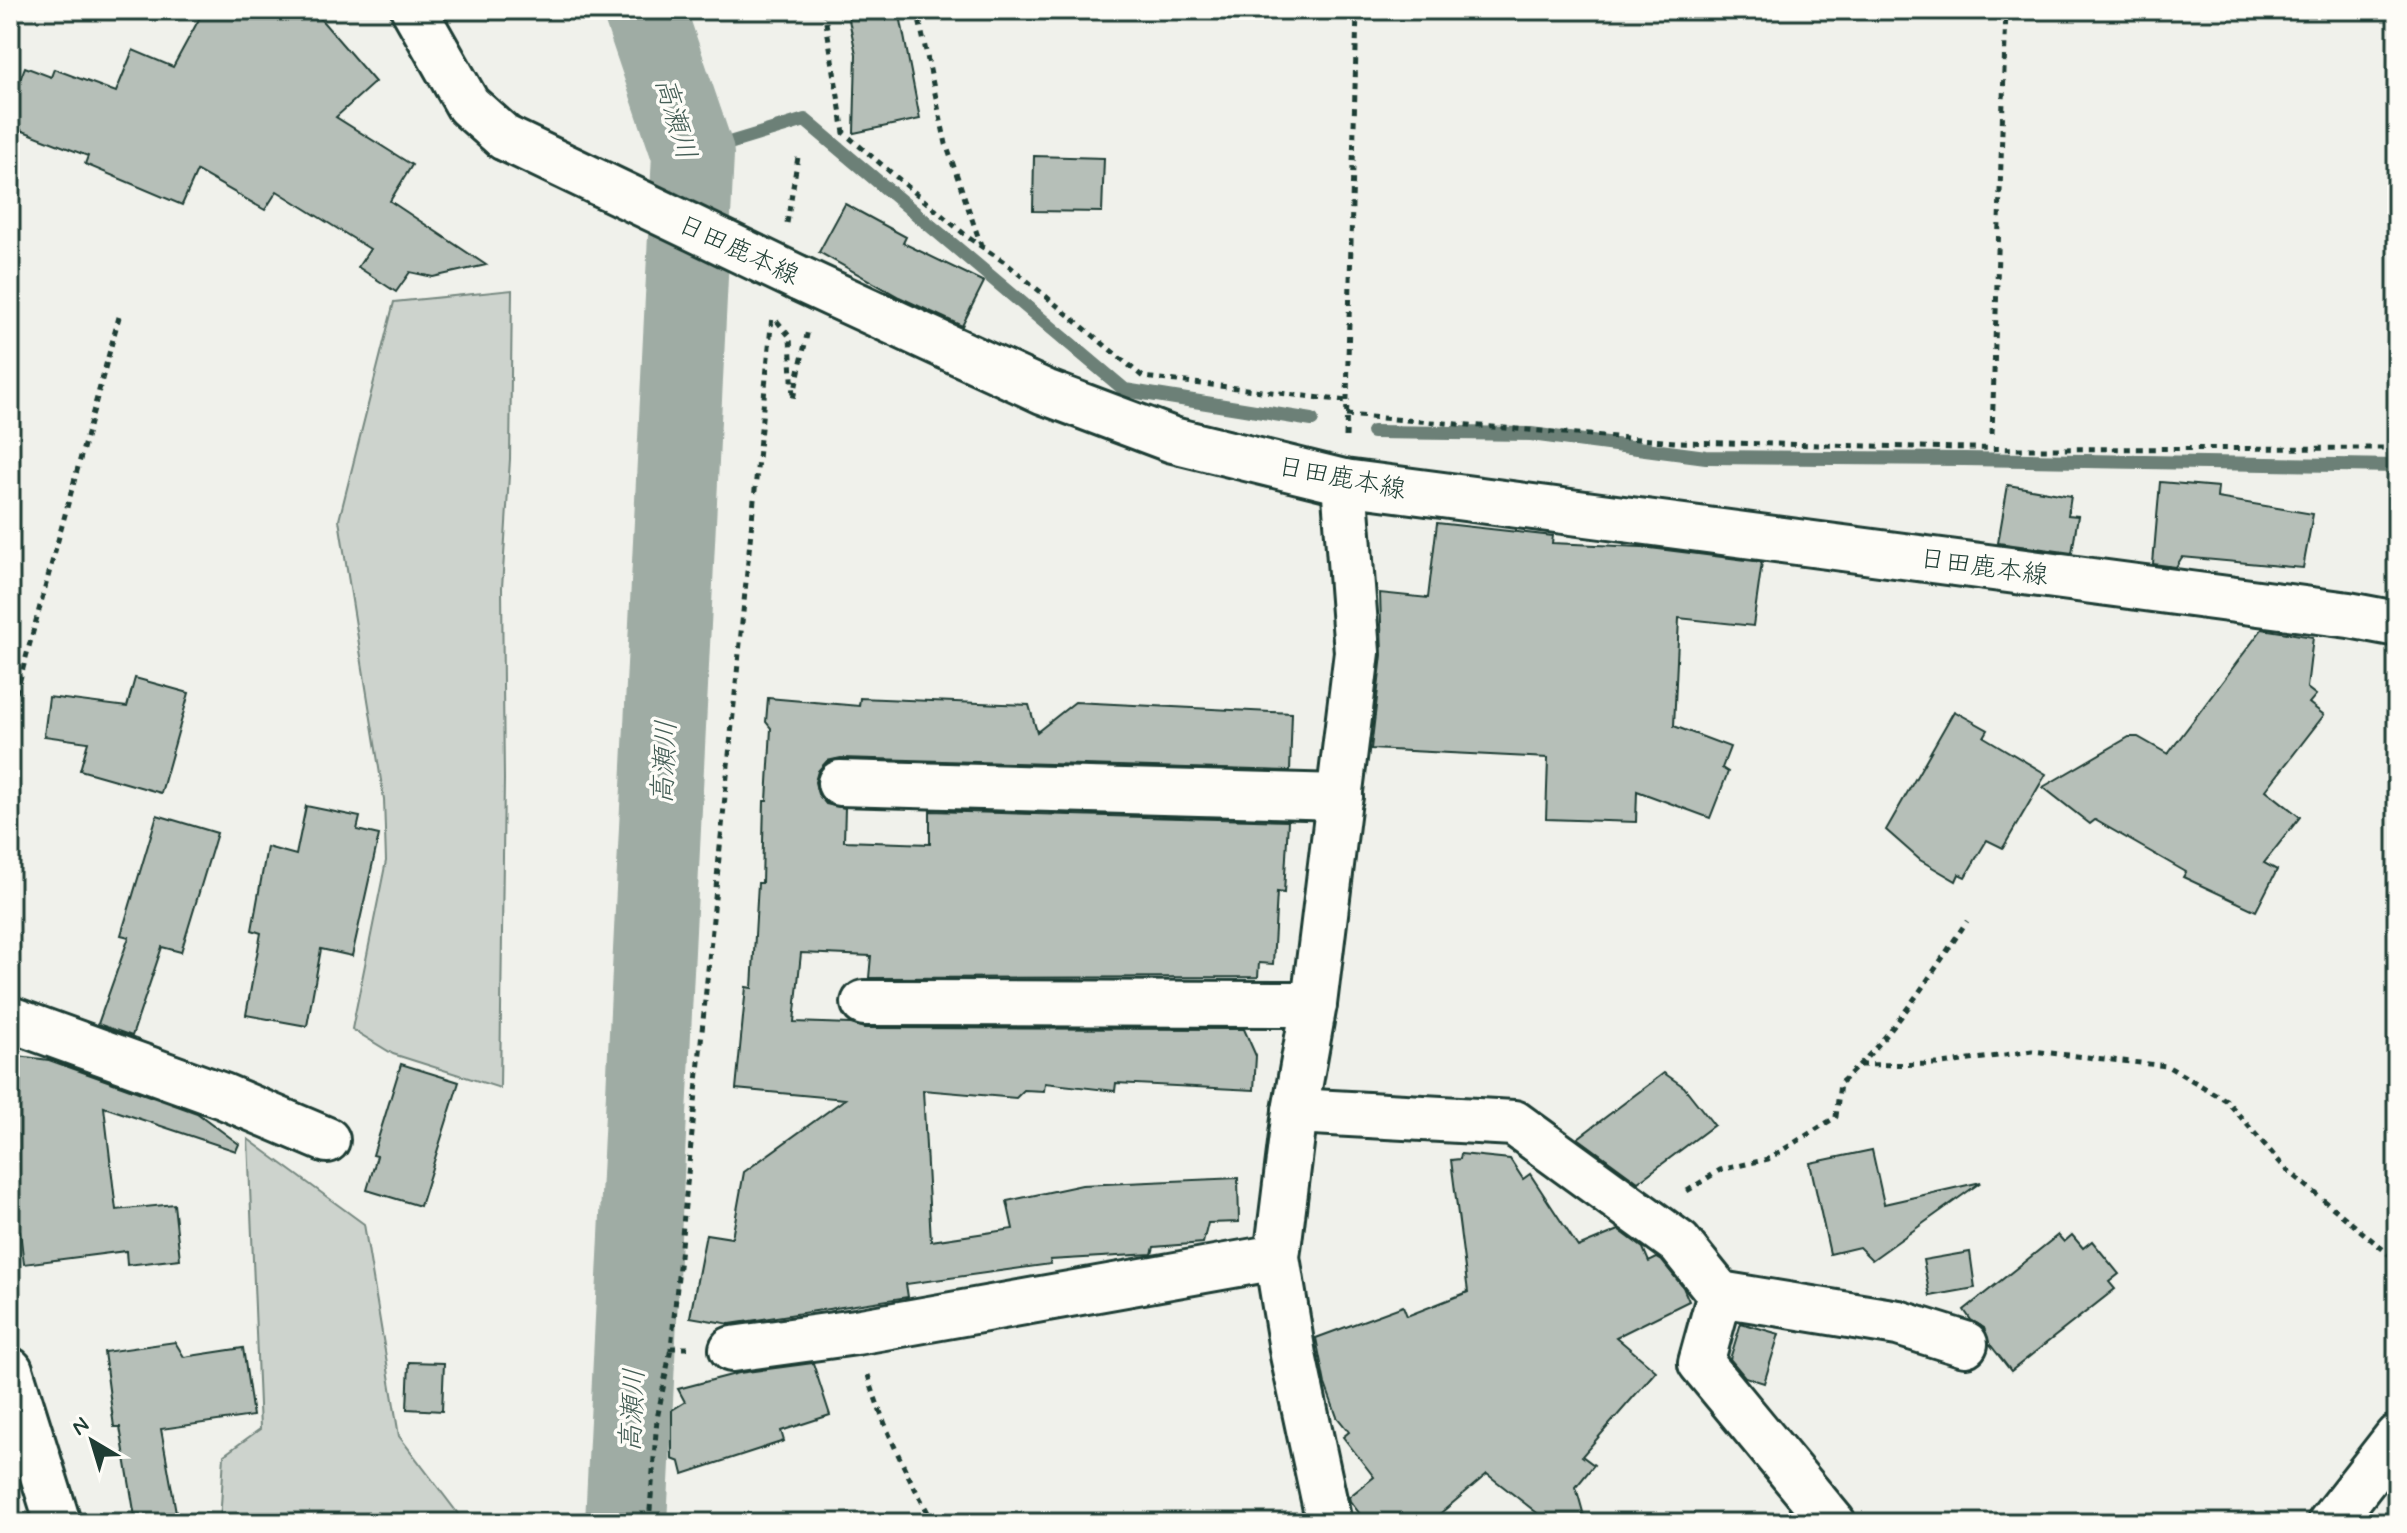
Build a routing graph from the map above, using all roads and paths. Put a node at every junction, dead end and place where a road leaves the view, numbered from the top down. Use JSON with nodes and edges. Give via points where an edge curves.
{"nodes":[{"id":1,"x":414,"y":10,"type":"edge"},
{"id":2,"x":824,"y":10,"type":"edge"},
{"id":3,"x":1357,"y":10,"type":"edge"},
{"id":4,"x":2006,"y":10,"type":"edge"},
{"id":5,"x":918,"y":11,"type":"edge"},
{"id":6,"x":981,"y":246,"type":"junction"},
{"id":7,"x":808,"y":282,"type":"junction"},
{"id":8,"x":119,"y":317,"type":"dead end"},
{"id":9,"x":1347,"y":401,"type":"junction"},
{"id":10,"x":1346,"y":415,"type":"junction"},
{"id":11,"x":1992,"y":434,"type":"dead end"},
{"id":12,"x":2397,"y":448,"type":"edge"},
{"id":13,"x":1344,"y":482,"type":"junction"},
{"id":14,"x":2397,"y":624,"type":"edge"},
{"id":15,"x":10,"y":716,"type":"edge"},
{"id":16,"x":840,"y":783,"type":"dead end"},
{"id":17,"x":1340,"y":797,"type":"junction"},
{"id":18,"x":1967,"y":921,"type":"dead end"},
{"id":19,"x":864,"y":1003,"type":"dead end"},
{"id":20,"x":1314,"y":1004,"type":"junction"},
{"id":21,"x":10,"y":1019,"type":"edge"},
{"id":22,"x":1860,"y":1065,"type":"junction"},
{"id":23,"x":1295,"y":1111,"type":"junction"},
{"id":24,"x":327,"y":1140,"type":"dead end"},
{"id":25,"x":1648,"y":1220,"type":"junction"},
{"id":26,"x":1277,"y":1257,"type":"junction"},
{"id":27,"x":2397,"y":1261,"type":"edge"},
{"id":28,"x":1720,"y":1294,"type":"junction"},
{"id":29,"x":856,"y":1332,"type":"junction"},
{"id":30,"x":1965,"y":1344,"type":"dead end"},
{"id":31,"x":671,"y":1348,"type":"junction"},
{"id":32,"x":732,"y":1349,"type":"joint"},
{"id":33,"x":10,"y":1370,"type":"edge"},
{"id":34,"x":2397,"y":1437,"type":"edge"},
{"id":35,"x":58,"y":1523,"type":"edge"},
{"id":36,"x":649,"y":1523,"type":"edge"},
{"id":37,"x":934,"y":1523,"type":"edge"},
{"id":38,"x":1329,"y":1523,"type":"edge"},
{"id":39,"x":1833,"y":1523,"type":"edge"},
{"id":40,"x":2330,"y":1523,"type":"edge"}],
"edges":[{"from":1,"to":7,"type":"street","name":"日田鹿本線","bridge":true,"via":[[468,105],[505,138]]},
{"from":2,"to":6,"type":"path","via":[[844,133]]},
{"from":3,"to":9,"type":"path"},
{"from":4,"to":11,"type":"path"},
{"from":5,"to":6,"type":"path","via":[[946,144]]},
{"from":6,"to":9,"type":"path","via":[[1143,377]]},
{"from":7,"to":13,"type":"street","name":"日田鹿本線","via":[[1045,392],[1173,440]]},
{"from":7,"to":31,"type":"path","via":[[793,399],[790,337],[772,314]]},
{"from":8,"to":15,"type":"path"},
{"from":9,"to":10,"type":"path"},
{"from":10,"to":12,"type":"path","via":[[1675,442],[2018,449]]},
{"from":10,"to":13,"type":"path"},
{"from":13,"to":14,"type":"street","name":"日田鹿本線"},
{"from":13,"to":17,"type":"street","via":[[1357,652]]},
{"from":16,"to":17,"type":"street"},
{"from":17,"to":20,"type":"street"},
{"from":18,"to":22,"type":"path","via":[[1899,1022]]},
{"from":19,"to":20,"type":"street"},
{"from":20,"to":23,"type":"street"},
{"from":21,"to":24,"type":"street","via":[[223,1096]]},
{"from":22,"to":25,"type":"path","via":[[1840,1083],[1836,1117],[1768,1159],[1720,1170]]},
{"from":22,"to":27,"type":"path","via":[[1942,1064],[2032,1051],[2167,1066],[2226,1100],[2284,1167]]},
{"from":23,"to":25,"type":"street","via":[[1514,1123]]},
{"from":23,"to":26,"type":"street"},
{"from":25,"to":28,"type":"street","via":[[1679,1243]]},
{"from":26,"to":29,"type":"street"},
{"from":26,"to":38,"type":"street"},
{"from":28,"to":30,"type":"street","via":[[1898,1323]]},
{"from":28,"to":39,"type":"street","via":[[1701,1363]]},
{"from":29,"to":32,"type":"street"},
{"from":29,"to":37,"type":"path","via":[[876,1402]]},
{"from":31,"to":32,"type":"path"},
{"from":31,"to":36,"type":"path","via":[[657,1419]]},
{"from":33,"to":35,"type":"street"},
{"from":34,"to":40,"type":"street"}]}
